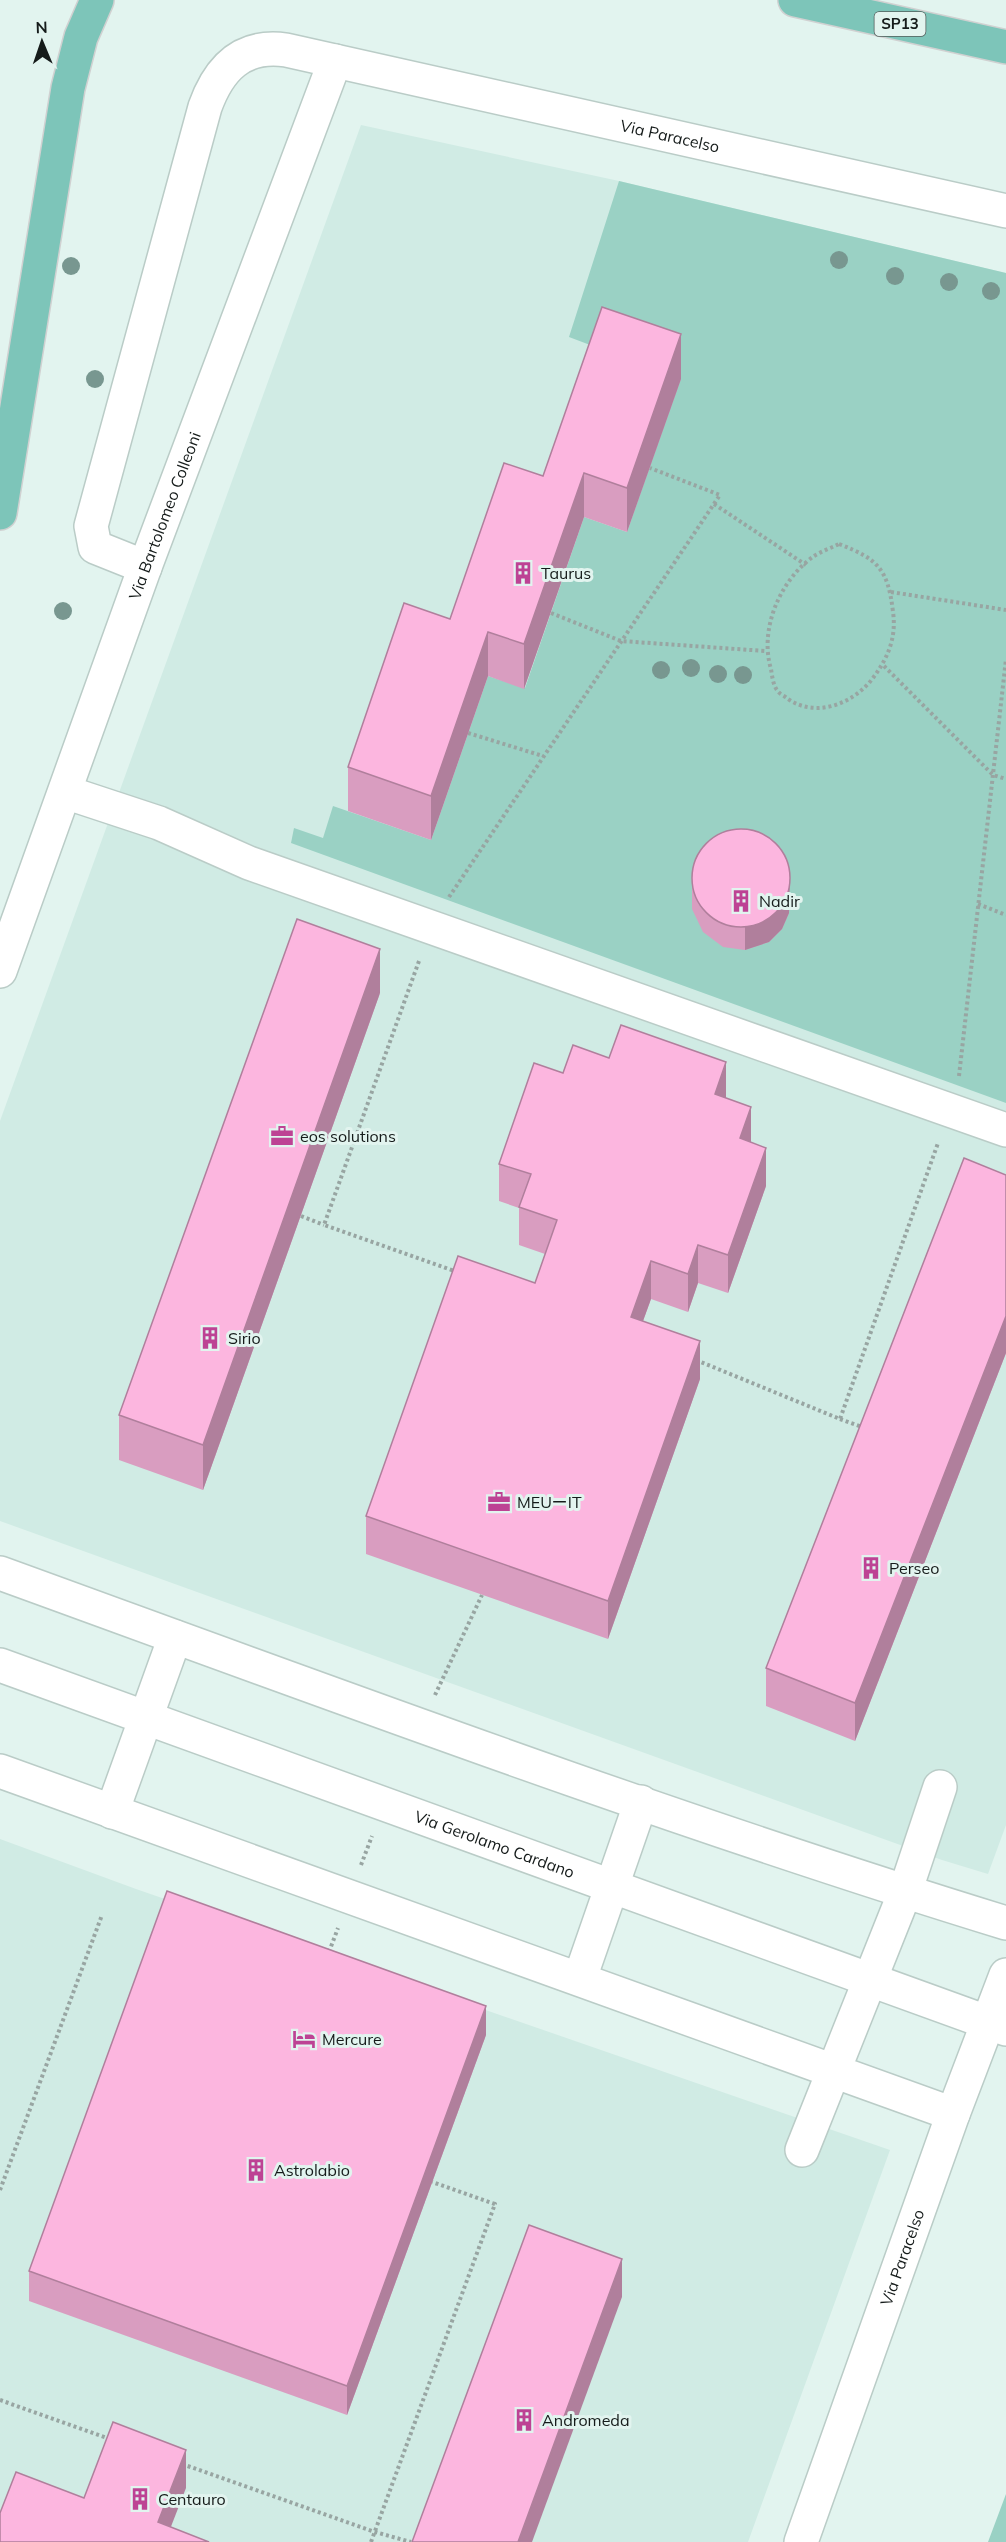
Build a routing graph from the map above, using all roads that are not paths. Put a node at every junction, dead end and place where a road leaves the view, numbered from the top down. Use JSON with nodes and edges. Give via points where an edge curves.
{"nodes":[{"id":1,"x":97,"y":0,"type":"edge"},
{"id":2,"x":795,"y":0,"type":"edge"},
{"id":3,"x":1006,"y":47,"type":"edge"},
{"id":4,"x":335,"y":61,"type":"junction"},
{"id":5,"x":1006,"y":211,"type":"edge"},
{"id":6,"x":0,"y":513,"type":"edge"},
{"id":7,"x":145,"y":567,"type":"junction"},
{"id":8,"x":65,"y":792,"type":"junction"},
{"id":9,"x":0,"y":971,"type":"edge"},
{"id":10,"x":1006,"y":1130,"type":"edge"},
{"id":11,"x":0,"y":1573,"type":"edge"},
{"id":12,"x":174,"y":1636,"type":"junction"},
{"id":13,"x":0,"y":1665,"type":"edge"},
{"id":14,"x":145,"y":1719,"type":"junction"},
{"id":15,"x":0,"y":1772,"type":"edge"},
{"id":16,"x":940,"y":1787,"type":"dead end"},
{"id":17,"x":641,"y":1802,"type":"junction"},
{"id":18,"x":112,"y":1812,"type":"junction"},
{"id":19,"x":612,"y":1885,"type":"junction"},
{"id":20,"x":905,"y":1892,"type":"junction"},
{"id":21,"x":1006,"y":1923,"type":"edge"},
{"id":22,"x":1006,"y":1974,"type":"edge"},
{"id":23,"x":580,"y":1978,"type":"junction"},
{"id":24,"x":870,"y":1978,"type":"junction"},
{"id":25,"x":998,"y":2025,"type":"edge"},
{"id":26,"x":835,"y":2071,"type":"junction"},
{"id":27,"x":953,"y":2114,"type":"junction"},
{"id":28,"x":802,"y":2150,"type":"dead end"},
{"id":29,"x":801,"y":2542,"type":"edge"}],
"edges":[{"from":1,"to":6,"type":"main road","via":[[81,37],[68,88]]},
{"from":2,"to":3,"type":"main road","number":"SP13"},
{"from":4,"to":5,"type":"street","name":"Via Paracelso"},
{"from":4,"to":7,"type":"street","name":"Via Bartolomeo Colleoni"},
{"from":4,"to":7,"type":"street","name":"Via Paracelso","via":[[275,48],[250,52],[226,68],[211,90],[91,526],[96,547]]},
{"from":7,"to":8,"type":"street","name":"Via Bartolomeo Colleoni"},
{"from":8,"to":9,"type":"street","name":"Via Bartolomeo Colleoni"},
{"from":8,"to":10,"type":"street","via":[[159,823],[249,863]]},
{"from":11,"to":12,"type":"street"},
{"from":12,"to":14,"type":"street"},
{"from":12,"to":17,"type":"street"},
{"from":13,"to":14,"type":"street","name":"Via Gerolamo Cardano"},
{"from":14,"to":18,"type":"street"},
{"from":14,"to":19,"type":"street","name":"Via Gerolamo Cardano"},
{"from":15,"to":18,"type":"street"},
{"from":16,"to":20,"type":"street"},
{"from":17,"to":19,"type":"street"},
{"from":17,"to":20,"type":"street"},
{"from":18,"to":23,"type":"street"},
{"from":19,"to":23,"type":"street"},
{"from":19,"to":24,"type":"street","name":"Via Gerolamo Cardano"},
{"from":20,"to":21,"type":"street"},
{"from":20,"to":24,"type":"street"},
{"from":22,"to":25,"type":"street","name":"Via Paracelso"},
{"from":23,"to":26,"type":"street"},
{"from":24,"to":25,"type":"street","name":"Via Gerolamo Cardano"},
{"from":24,"to":26,"type":"street"},
{"from":25,"to":27,"type":"street","name":"Via Paracelso"},
{"from":26,"to":27,"type":"street"},
{"from":26,"to":28,"type":"street"},
{"from":27,"to":29,"type":"street","name":"Via Paracelso"}]}
